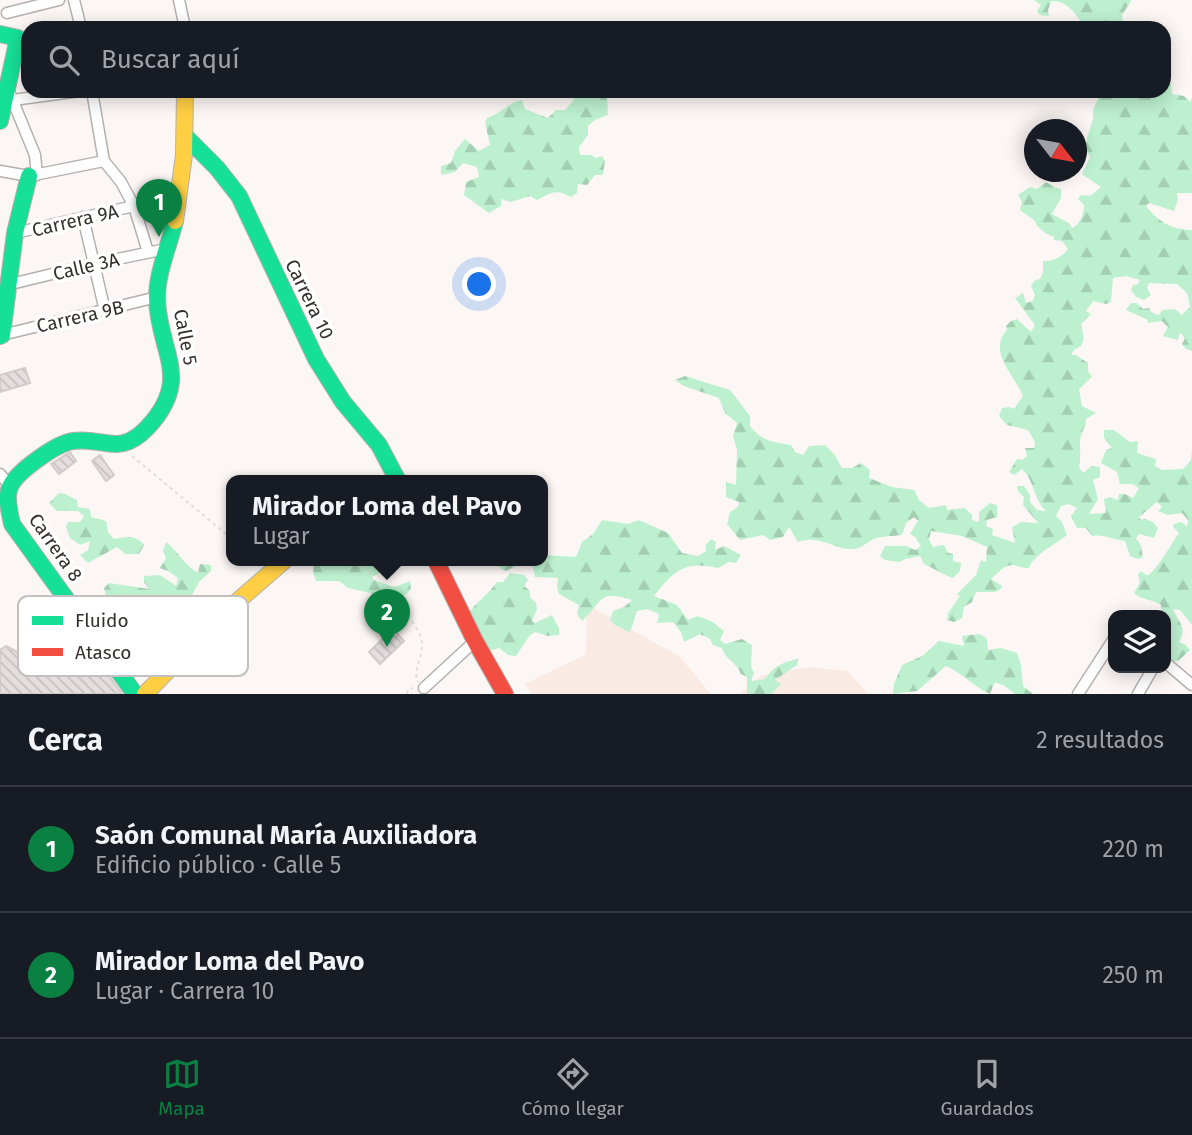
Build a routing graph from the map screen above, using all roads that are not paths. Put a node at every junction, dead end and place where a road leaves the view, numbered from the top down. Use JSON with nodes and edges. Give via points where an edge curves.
{"nodes":[{"id":1,"x":59,"y":0,"type":"edge"},
{"id":2,"x":74,"y":0,"type":"edge"},
{"id":3,"x":179,"y":0,"type":"edge"},
{"id":4,"x":7,"y":13,"type":"dead end"},
{"id":5,"x":79,"y":21,"type":"edge"},
{"id":6,"x":184,"y":21,"type":"edge"},
{"id":7,"x":0,"y":34,"type":"edge"},
{"id":8,"x":20,"y":46,"type":"edge"},
{"id":9,"x":7,"y":90,"type":"edge"},
{"id":10,"x":93,"y":98,"type":"edge"},
{"id":11,"x":185,"y":98,"type":"edge"},
{"id":12,"x":0,"y":121,"type":"edge"},
{"id":13,"x":186,"y":137,"type":"junction"},
{"id":14,"x":104,"y":161,"type":"junction"},
{"id":15,"x":0,"y":171,"type":"edge"},
{"id":16,"x":33,"y":175,"type":"junction"},
{"id":17,"x":134,"y":206,"type":"junction"},
{"id":18,"x":83,"y":217,"type":"junction"},
{"id":19,"x":15,"y":233,"type":"junction"},
{"id":20,"x":166,"y":249,"type":"junction"},
{"id":21,"x":148,"y":253,"type":"junction"},
{"id":22,"x":93,"y":264,"type":"junction"},
{"id":23,"x":7,"y":285,"type":"junction"},
{"id":24,"x":157,"y":297,"type":"junction"},
{"id":25,"x":105,"y":312,"type":"junction"},
{"id":26,"x":1,"y":335,"type":"edge"},
{"id":27,"x":394,"y":475,"type":"edge"},
{"id":28,"x":5,"y":480,"type":"edge"},
{"id":29,"x":278,"y":566,"type":"edge"},
{"id":30,"x":438,"y":566,"type":"edge"},
{"id":31,"x":65,"y":596,"type":"edge"},
{"id":32,"x":244,"y":596,"type":"edge"},
{"id":33,"x":475,"y":641,"type":"junction"},
{"id":34,"x":1108,"y":648,"type":"edge"},
{"id":35,"x":1171,"y":667,"type":"edge"},
{"id":36,"x":1150,"y":673,"type":"edge"},
{"id":37,"x":122,"y":676,"type":"edge"},
{"id":38,"x":163,"y":676,"type":"edge"},
{"id":39,"x":1192,"y":685,"type":"edge"},
{"id":40,"x":424,"y":688,"type":"road end"},
{"id":41,"x":135,"y":694,"type":"edge"},
{"id":42,"x":145,"y":694,"type":"edge"},
{"id":43,"x":505,"y":694,"type":"edge"},
{"id":44,"x":1078,"y":694,"type":"edge"},
{"id":45,"x":1138,"y":694,"type":"edge"}],
"edges":[{"from":1,"to":4,"type":"street"},
{"from":2,"to":5,"type":"street"},
{"from":3,"to":6,"type":"street"},
{"from":7,"to":8,"type":"street"},
{"from":8,"to":9,"type":"street"},
{"from":9,"to":12,"type":"street"},
{"from":9,"to":16,"type":"street","via":[[35,155]]},
{"from":10,"to":14,"type":"street"},
{"from":11,"to":13,"type":"street","name":"Calle 5"},
{"from":13,"to":20,"type":"street","name":"Calle 5","via":[[175,219]]},
{"from":13,"to":27,"type":"street","name":"Carrera 10","via":[[239,196],[316,359],[343,402],[379,444]]},
{"from":14,"to":16,"type":"street"},
{"from":14,"to":17,"type":"street"},
{"from":15,"to":16,"type":"street"},
{"from":16,"to":19,"type":"street"},
{"from":17,"to":18,"type":"street","name":"Carrera 9A"},
{"from":17,"to":21,"type":"street"},
{"from":18,"to":19,"type":"street","name":"Carrera 9A"},
{"from":18,"to":22,"type":"street"},
{"from":19,"to":23,"type":"street"},
{"from":20,"to":21,"type":"street","name":"Calle 3A"},
{"from":20,"to":24,"type":"street","name":"Calle 5"},
{"from":21,"to":22,"type":"street","name":"Calle 3A"},
{"from":22,"to":23,"type":"street","name":"Calle 3A"},
{"from":22,"to":25,"type":"street"},
{"from":23,"to":26,"type":"street"},
{"from":24,"to":25,"type":"street","name":"Carrera 9B"},
{"from":24,"to":28,"type":"street","name":"Calle 5","via":[[171,392],[146,428],[120,446],[90,440],[62,443]]},
{"from":25,"to":26,"type":"street","name":"Carrera 9B"},
{"from":28,"to":31,"type":"street","name":"Carrera 8","via":[[12,523]]},
{"from":29,"to":32,"type":"street"},
{"from":30,"to":33,"type":"street"},
{"from":33,"to":40,"type":"street"},
{"from":33,"to":43,"type":"street"},
{"from":34,"to":44,"type":"street"},
{"from":35,"to":39,"type":"street"},
{"from":36,"to":45,"type":"street"},
{"from":37,"to":41,"type":"street","name":"Carrera 8"},
{"from":38,"to":42,"type":"street"}]}
